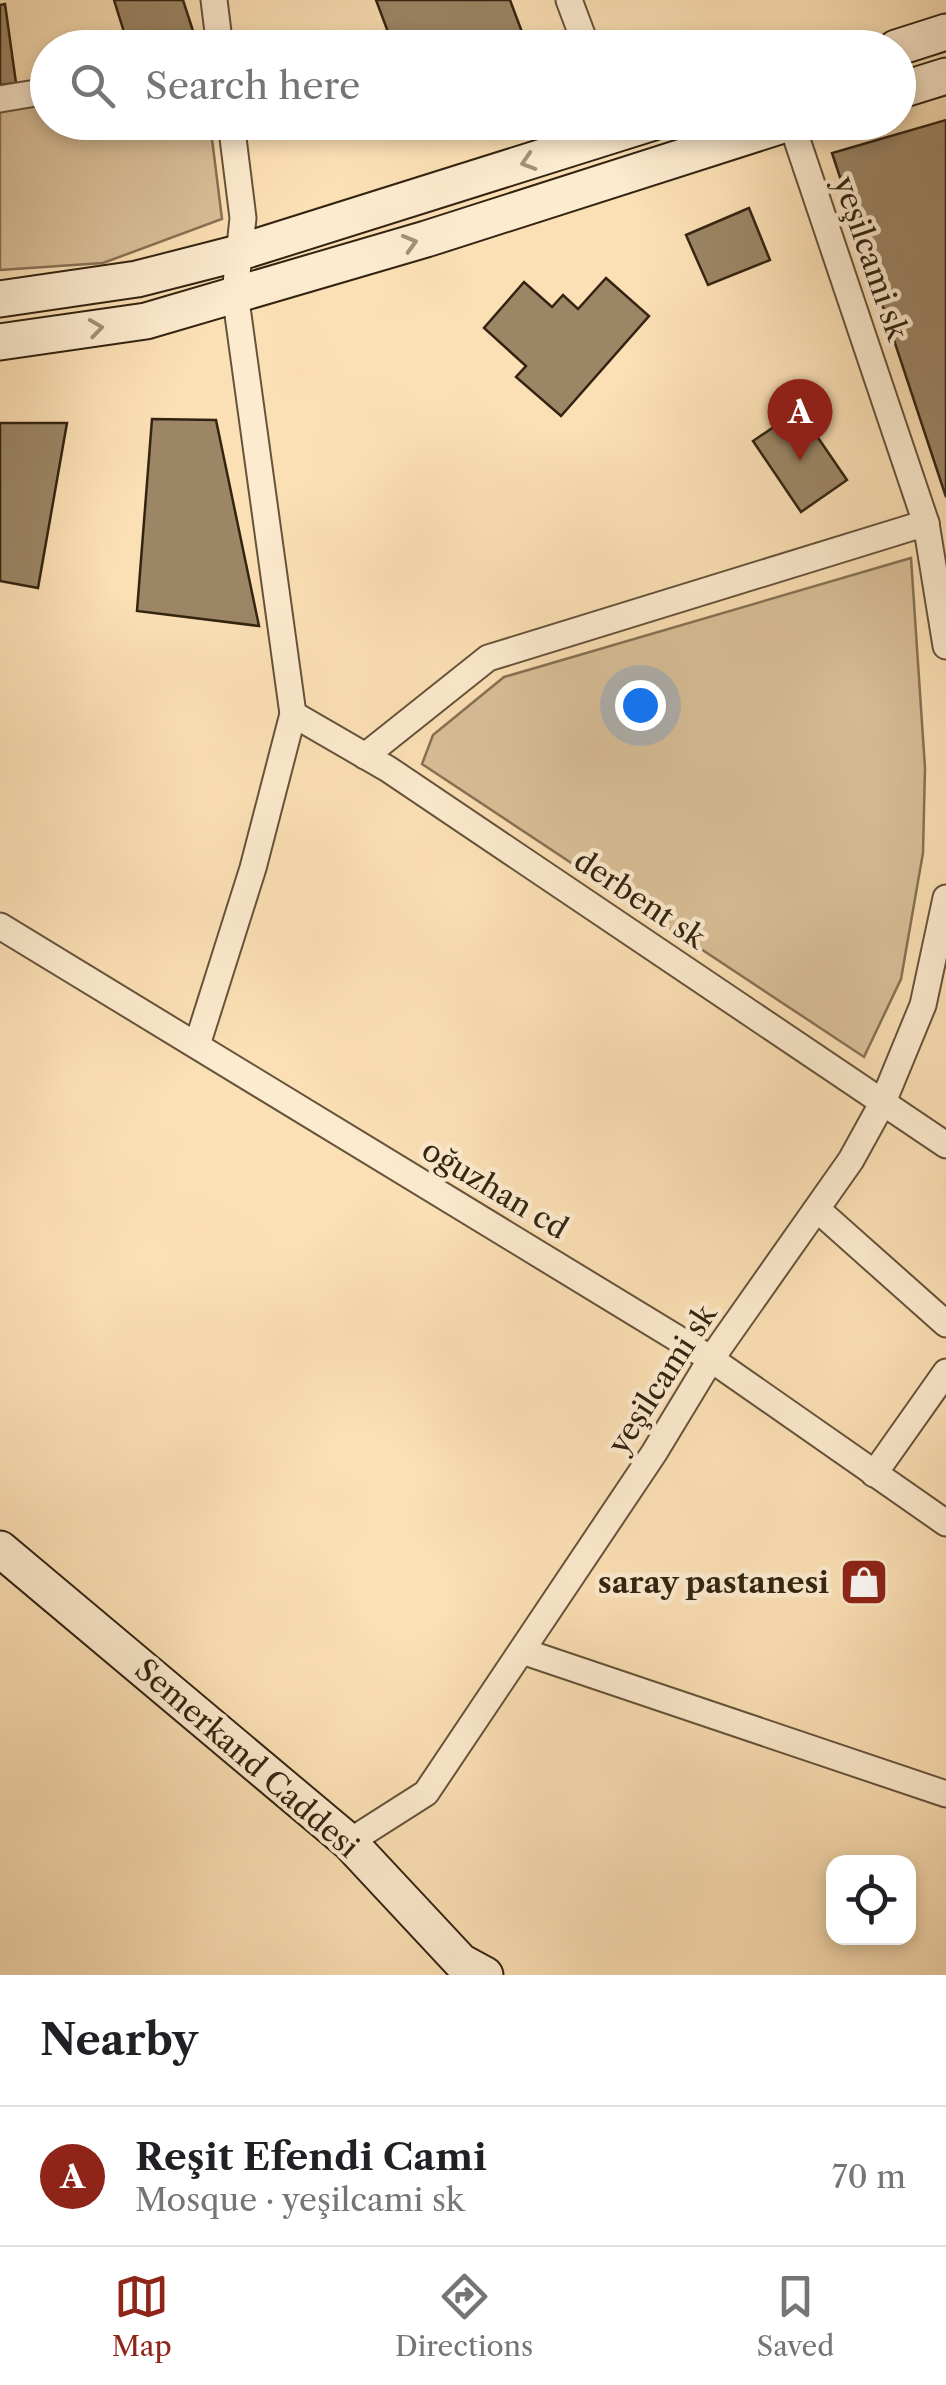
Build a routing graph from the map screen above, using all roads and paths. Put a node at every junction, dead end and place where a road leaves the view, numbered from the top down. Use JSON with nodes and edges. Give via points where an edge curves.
{"nodes":[{"id":1,"x":214,"y":0,"type":"edge"},
{"id":2,"x":569,"y":0,"type":"edge"},
{"id":3,"x":218,"y":30,"type":"edge"},
{"id":4,"x":580,"y":30,"type":"edge"},
{"id":5,"x":946,"y":32,"type":"edge"},
{"id":6,"x":916,"y":42,"type":"edge"},
{"id":7,"x":946,"y":76,"type":"edge"},
{"id":8,"x":916,"y":85,"type":"edge"},
{"id":9,"x":30,"y":94,"type":"edge"},
{"id":10,"x":0,"y":99,"type":"edge"},
{"id":11,"x":232,"y":140,"type":"edge"},
{"id":12,"x":581,"y":140,"type":"edge"},
{"id":13,"x":736,"y":140,"type":"edge"},
{"id":14,"x":798,"y":140,"type":"edge"},
{"id":15,"x":240,"y":252,"type":"junction"},
{"id":16,"x":235,"y":294,"type":"junction"},
{"id":17,"x":0,"y":299,"type":"edge"},
{"id":18,"x":0,"y":342,"type":"edge"},
{"id":19,"x":926,"y":523,"type":"junction"},
{"id":20,"x":946,"y":646,"type":"edge"},
{"id":21,"x":293,"y":714,"type":"junction"},
{"id":22,"x":365,"y":756,"type":"junction"},
{"id":23,"x":946,"y":898,"type":"edge"},
{"id":24,"x":0,"y":926,"type":"edge"},
{"id":25,"x":196,"y":1045,"type":"junction"},
{"id":26,"x":884,"y":1102,"type":"junction"},
{"id":27,"x":946,"y":1145,"type":"edge"},
{"id":28,"x":818,"y":1210,"type":"junction"},
{"id":29,"x":946,"y":1324,"type":"edge"},
{"id":30,"x":710,"y":1359,"type":"junction"},
{"id":31,"x":946,"y":1372,"type":"edge"},
{"id":32,"x":874,"y":1474,"type":"junction"},
{"id":33,"x":946,"y":1523,"type":"edge"},
{"id":34,"x":0,"y":1549,"type":"edge"},
{"id":35,"x":522,"y":1650,"type":"junction"},
{"id":36,"x":946,"y":1794,"type":"edge"},
{"id":37,"x":349,"y":1842,"type":"junction"},
{"id":38,"x":485,"y":1975,"type":"edge"}],
"edges":[{"from":1,"to":3,"type":"street"},
{"from":2,"to":4,"type":"street"},
{"from":5,"to":6,"type":"street"},
{"from":7,"to":8,"type":"street"},
{"from":9,"to":10,"type":"street"},
{"from":11,"to":15,"type":"street","via":[[243,218]]},
{"from":12,"to":15,"type":"street","one_way":true},
{"from":16,"to":13,"type":"street","one_way":true},
{"from":14,"to":19,"type":"street","name":"yeşilcami sk"},
{"from":15,"to":16,"type":"street"},
{"from":15,"to":17,"type":"street","via":[[138,279]]},
{"from":18,"to":16,"type":"street","one_way":true,"via":[[146,321]]},
{"from":16,"to":21,"type":"street"},
{"from":19,"to":20,"type":"street","name":"yeşilcami sk"},
{"from":19,"to":22,"type":"street","via":[[488,658]]},
{"from":21,"to":22,"type":"street","name":"derbent sk"},
{"from":21,"to":25,"type":"street"},
{"from":22,"to":26,"type":"street","name":"derbent sk"},
{"from":23,"to":26,"type":"street","name":"yeşilcami sk","via":[[923,1004]]},
{"from":24,"to":25,"type":"street","name":"oğuzhan cd"},
{"from":25,"to":30,"type":"street","name":"oğuzhan cd"},
{"from":26,"to":27,"type":"street","name":"derbent sk"},
{"from":26,"to":28,"type":"street","name":"yeşilcami sk"},
{"from":28,"to":29,"type":"street"},
{"from":28,"to":30,"type":"street","name":"yeşilcami sk"},
{"from":30,"to":32,"type":"street","name":"oğuzhan cd"},
{"from":30,"to":35,"type":"street","name":"yeşilcami sk"},
{"from":31,"to":32,"type":"street"},
{"from":32,"to":33,"type":"street","name":"oğuzhan cd"},
{"from":34,"to":37,"type":"street","name":"Semerkand Caddesi"},
{"from":35,"to":36,"type":"street"},
{"from":35,"to":37,"type":"street","name":"yeşilcami sk","via":[[426,1792]]},
{"from":37,"to":38,"type":"street","name":"Semerkand Caddesi","via":[[461,1962]]}]}
